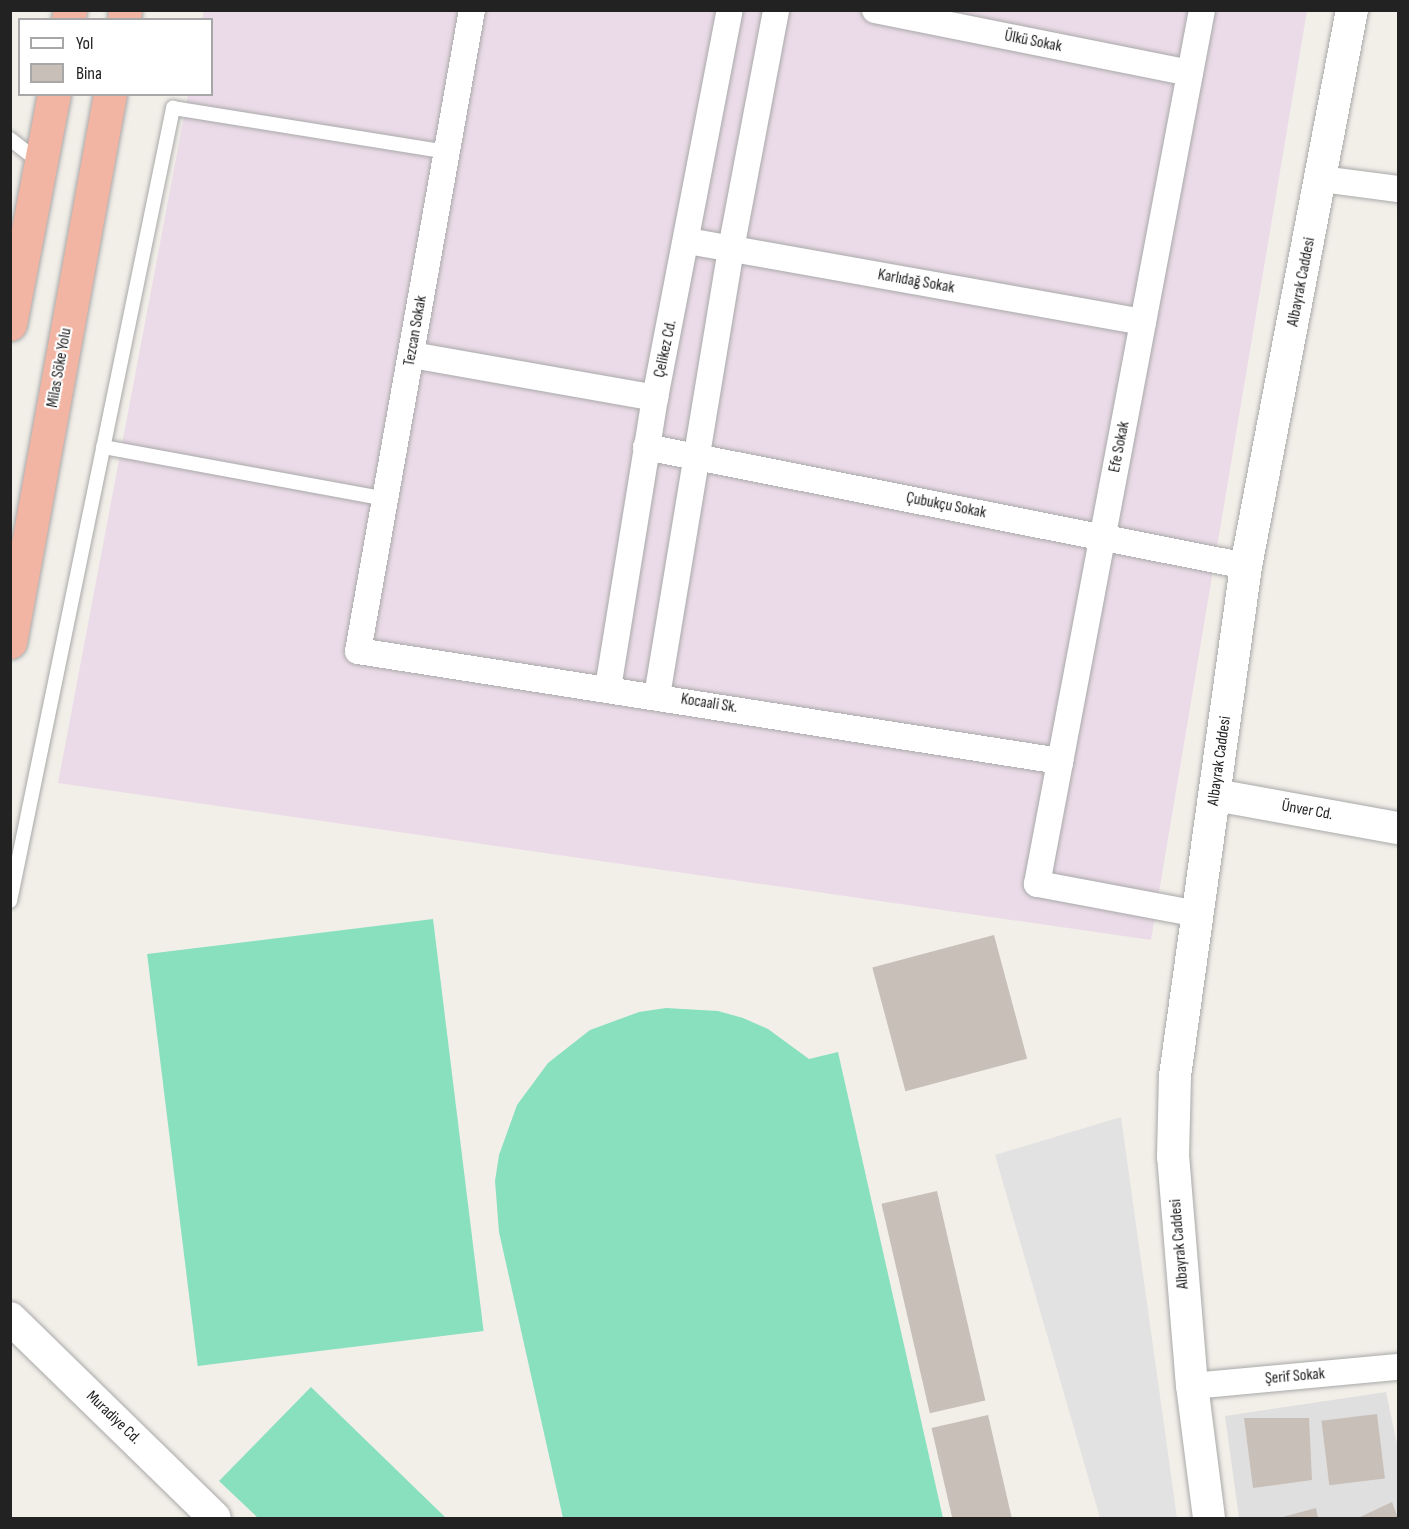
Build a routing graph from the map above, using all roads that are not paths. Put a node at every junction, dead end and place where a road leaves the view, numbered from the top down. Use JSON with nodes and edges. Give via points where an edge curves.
{"nodes":[{"id":1,"x":472,"y":10,"type":"edge"},
{"id":2,"x":730,"y":10,"type":"edge"},
{"id":3,"x":776,"y":10,"type":"edge"},
{"id":4,"x":875,"y":10,"type":"edge"},
{"id":5,"x":1202,"y":10,"type":"edge"},
{"id":6,"x":1352,"y":10,"type":"edge"},
{"id":7,"x":1190,"y":73,"type":"junction"},
{"id":8,"x":54,"y":96,"type":"edge"},
{"id":9,"x":110,"y":96,"type":"edge"},
{"id":10,"x":10,"y":139,"type":"edge"},
{"id":11,"x":447,"y":152,"type":"junction"},
{"id":12,"x":41,"y":163,"type":"junction"},
{"id":13,"x":1322,"y":179,"type":"junction"},
{"id":14,"x":1398,"y":189,"type":"edge"},
{"id":15,"x":688,"y":241,"type":"junction"},
{"id":16,"x":731,"y":249,"type":"junction"},
{"id":17,"x":1143,"y":322,"type":"junction"},
{"id":18,"x":10,"y":324,"type":"edge"},
{"id":19,"x":412,"y":355,"type":"junction"},
{"id":20,"x":655,"y":398,"type":"junction"},
{"id":21,"x":103,"y":447,"type":"junction"},
{"id":22,"x":646,"y":447,"type":"junction"},
{"id":23,"x":699,"y":457,"type":"junction"},
{"id":24,"x":386,"y":498,"type":"junction"},
{"id":25,"x":1103,"y":537,"type":"junction"},
{"id":26,"x":1246,"y":566,"type":"junction"},
{"id":27,"x":10,"y":642,"type":"edge"},
{"id":28,"x":358,"y":651,"type":"joint"},
{"id":29,"x":608,"y":688,"type":"junction"},
{"id":30,"x":657,"y":696,"type":"junction"},
{"id":31,"x":1060,"y":761,"type":"junction"},
{"id":32,"x":1216,"y":795,"type":"junction"},
{"id":33,"x":1398,"y":828,"type":"edge"},
{"id":34,"x":10,"y":901,"type":"edge"},
{"id":35,"x":1198,"y":914,"type":"junction"},
{"id":36,"x":10,"y":1318,"type":"edge"},
{"id":37,"x":1398,"y":1367,"type":"edge"},
{"id":38,"x":1192,"y":1386,"type":"junction"},
{"id":39,"x":215,"y":1518,"type":"edge"},
{"id":40,"x":1209,"y":1518,"type":"edge"}],
"edges":[{"from":1,"to":11,"type":"street","name":"Tezcan Sokak"},
{"from":2,"to":15,"type":"street","name":"Çelikez Cd."},
{"from":3,"to":16,"type":"street"},
{"from":4,"to":7,"type":"street","name":"Ülkü Sokak"},
{"from":5,"to":7,"type":"street","name":"Efe Sokak"},
{"from":6,"to":13,"type":"street","name":"Albayrak Caddesi"},
{"from":7,"to":17,"type":"street","name":"Efe Sokak"},
{"from":8,"to":12,"type":"highway"},
{"from":9,"to":27,"type":"highway","name":"Milas Söke Yolu"},
{"from":10,"to":12,"type":"lane"},
{"from":11,"to":19,"type":"street","name":"Tezcan Sokak"},
{"from":11,"to":21,"type":"lane","via":[[173,108]]},
{"from":12,"to":18,"type":"highway"},
{"from":13,"to":14,"type":"street"},
{"from":13,"to":26,"type":"street","name":"Albayrak Caddesi"},
{"from":15,"to":16,"type":"street","name":"Karlıdağ Sokak"},
{"from":15,"to":20,"type":"street","name":"Çelikez Cd."},
{"from":16,"to":17,"type":"street","name":"Karlıdağ Sokak"},
{"from":16,"to":23,"type":"street"},
{"from":17,"to":25,"type":"street","name":"Efe Sokak"},
{"from":19,"to":20,"type":"street"},
{"from":19,"to":24,"type":"street","name":"Tezcan Sokak"},
{"from":20,"to":22,"type":"street","name":"Çelikez Cd."},
{"from":21,"to":24,"type":"lane"},
{"from":21,"to":34,"type":"lane"},
{"from":22,"to":23,"type":"street","name":"Çubukçu Sokak"},
{"from":22,"to":29,"type":"street","name":"Çelikez Cd."},
{"from":23,"to":25,"type":"street","name":"Çubukçu Sokak"},
{"from":23,"to":30,"type":"street"},
{"from":24,"to":28,"type":"street","name":"Tezcan Sokak"},
{"from":25,"to":26,"type":"street","name":"Çubukçu Sokak"},
{"from":25,"to":31,"type":"street","name":"Efe Sokak"},
{"from":26,"to":32,"type":"street","name":"Albayrak Caddesi"},
{"from":28,"to":29,"type":"street","name":"Kocaali Sk."},
{"from":29,"to":30,"type":"street","name":"Kocaali Sk."},
{"from":30,"to":31,"type":"street","name":"Kocaali Sk."},
{"from":31,"to":35,"type":"street","name":"Efe Sokak","via":[[1037,884]]},
{"from":32,"to":33,"type":"street","name":"Ünver Cd."},
{"from":32,"to":35,"type":"street","name":"Albayrak Caddesi"},
{"from":35,"to":38,"type":"street","name":"Albayrak Caddesi","via":[[1174,1076],[1173,1156]]},
{"from":36,"to":39,"type":"street","name":"Muradiye Cd."},
{"from":37,"to":38,"type":"street","name":"Şerif Sokak"},
{"from":38,"to":40,"type":"street","name":"Albayrak Caddesi"}]}
